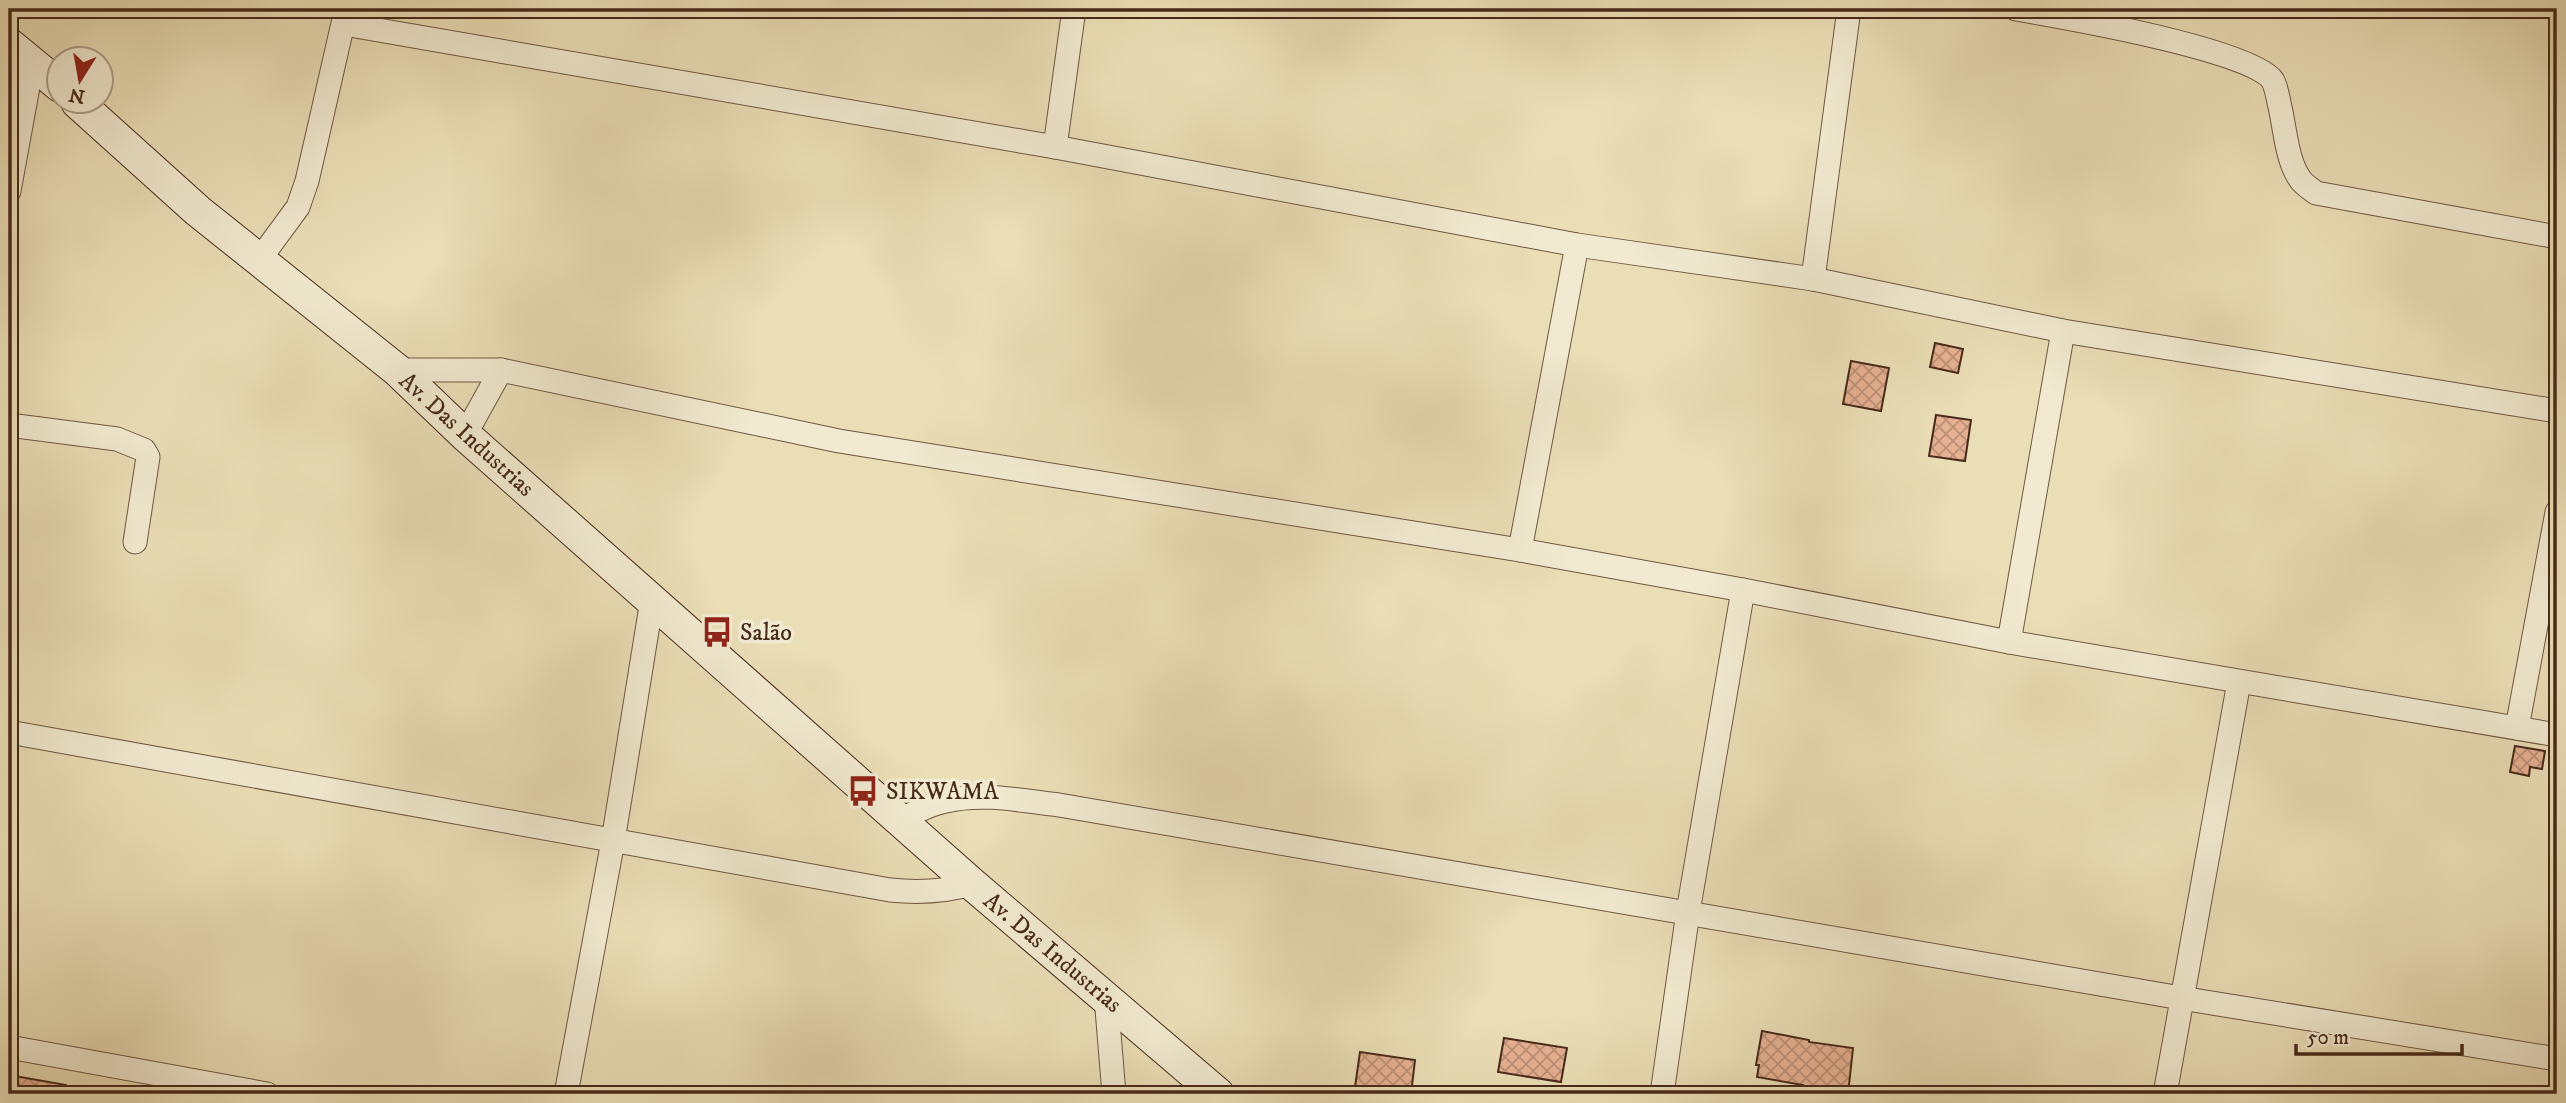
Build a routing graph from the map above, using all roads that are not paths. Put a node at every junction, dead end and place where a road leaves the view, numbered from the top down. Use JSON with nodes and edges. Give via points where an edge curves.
{"nodes":[{"id":1,"x":1074,"y":9,"type":"edge"},
{"id":2,"x":1849,"y":9,"type":"edge"},
{"id":3,"x":2016,"y":9,"type":"edge"},
{"id":4,"x":345,"y":16,"type":"edge"},
{"id":5,"x":2097,"y":16,"type":"edge"},
{"id":6,"x":20,"y":54,"type":"edge"},
{"id":7,"x":46,"y":75,"type":"edge"},
{"id":8,"x":16,"y":108,"type":"edge"},
{"id":9,"x":93,"y":116,"type":"edge"},
{"id":10,"x":1055,"y":147,"type":"junction"},
{"id":11,"x":9,"y":191,"type":"edge"},
{"id":12,"x":2557,"y":237,"type":"edge"},
{"id":13,"x":1577,"y":245,"type":"junction"},
{"id":14,"x":259,"y":260,"type":"junction"},
{"id":15,"x":1813,"y":279,"type":"junction"},
{"id":16,"x":2063,"y":331,"type":"junction"},
{"id":17,"x":397,"y":370,"type":"junction"},
{"id":18,"x":501,"y":370,"type":"junction"},
{"id":19,"x":2557,"y":411,"type":"edge"},
{"id":20,"x":9,"y":425,"type":"edge"},
{"id":21,"x":465,"y":435,"type":"junction"},
{"id":22,"x":2557,"y":512,"type":"edge"},
{"id":23,"x":135,"y":542,"type":"dead end"},
{"id":24,"x":1520,"y":550,"type":"junction"},
{"id":25,"x":1743,"y":590,"type":"junction"},
{"id":26,"x":652,"y":600,"type":"junction"},
{"id":27,"x":2009,"y":642,"type":"junction"},
{"id":28,"x":2239,"y":682,"type":"junction"},
{"id":29,"x":2517,"y":728,"type":"junction"},
{"id":30,"x":9,"y":732,"type":"edge"},
{"id":31,"x":2557,"y":735,"type":"edge"},
{"id":32,"x":895,"y":814,"type":"junction"},
{"id":33,"x":613,"y":841,"type":"junction"},
{"id":34,"x":972,"y":884,"type":"junction"},
{"id":35,"x":1688,"y":912,"type":"junction"},
{"id":36,"x":1106,"y":997,"type":"junction"},
{"id":37,"x":2181,"y":999,"type":"junction"},
{"id":38,"x":9,"y":1047,"type":"edge"},
{"id":39,"x":2557,"y":1059,"type":"edge"},
{"id":40,"x":267,"y":1094,"type":"edge"},
{"id":41,"x":566,"y":1094,"type":"edge"},
{"id":42,"x":1114,"y":1094,"type":"edge"},
{"id":43,"x":1218,"y":1094,"type":"edge"},
{"id":44,"x":1662,"y":1094,"type":"edge"},
{"id":45,"x":2165,"y":1094,"type":"edge"}],
"edges":[{"from":1,"to":10,"type":"street"},
{"from":2,"to":15,"type":"street"},
{"from":3,"to":5,"type":"street"},
{"from":4,"to":10,"type":"street"},
{"from":4,"to":14,"type":"street","via":[[298,207]]},
{"from":5,"to":12,"type":"street","via":[[2265,72],[2277,94],[2294,167],[2301,181],[2316,193]]},
{"from":6,"to":7,"type":"main road"},
{"from":6,"to":8,"type":"street"},
{"from":8,"to":11,"type":"street"},
{"from":9,"to":14,"type":"main road","name":"Av. Das Industrias"},
{"from":10,"to":13,"type":"street"},
{"from":13,"to":15,"type":"street"},
{"from":13,"to":24,"type":"street"},
{"from":14,"to":17,"type":"main road","name":"Av. Das Industrias"},
{"from":15,"to":16,"type":"street"},
{"from":16,"to":19,"type":"street"},
{"from":16,"to":27,"type":"street"},
{"from":17,"to":18,"type":"street"},
{"from":17,"to":21,"type":"main road","name":"Av. Das Industrias"},
{"from":18,"to":21,"type":"street"},
{"from":18,"to":24,"type":"street","via":[[839,440]]},
{"from":20,"to":23,"type":"street","via":[[117,439],[144,450],[148,457]]},
{"from":21,"to":26,"type":"main road","name":"Av. Das Industrias"},
{"from":22,"to":29,"type":"street"},
{"from":24,"to":25,"type":"street"},
{"from":25,"to":27,"type":"street"},
{"from":25,"to":35,"type":"street"},
{"from":26,"to":32,"type":"main road","name":"Av. Das Industrias"},
{"from":26,"to":33,"type":"street"},
{"from":27,"to":28,"type":"street"},
{"from":28,"to":29,"type":"street"},
{"from":28,"to":37,"type":"street"},
{"from":29,"to":31,"type":"street"},
{"from":30,"to":33,"type":"street"},
{"from":32,"to":34,"type":"main road","name":"Av. Das Industrias"},
{"from":32,"to":35,"type":"street","via":[[965,798],[1059,805]]},
{"from":33,"to":34,"type":"street","via":[[890,890],[919,893]]},
{"from":33,"to":41,"type":"street"},
{"from":34,"to":36,"type":"main road","name":"Av. Das Industrias"},
{"from":35,"to":37,"type":"street"},
{"from":35,"to":44,"type":"street"},
{"from":36,"to":42,"type":"street"},
{"from":36,"to":43,"type":"main road","name":"Av. Das Industrias"},
{"from":37,"to":39,"type":"street"},
{"from":37,"to":45,"type":"street"},
{"from":38,"to":40,"type":"street"}]}
